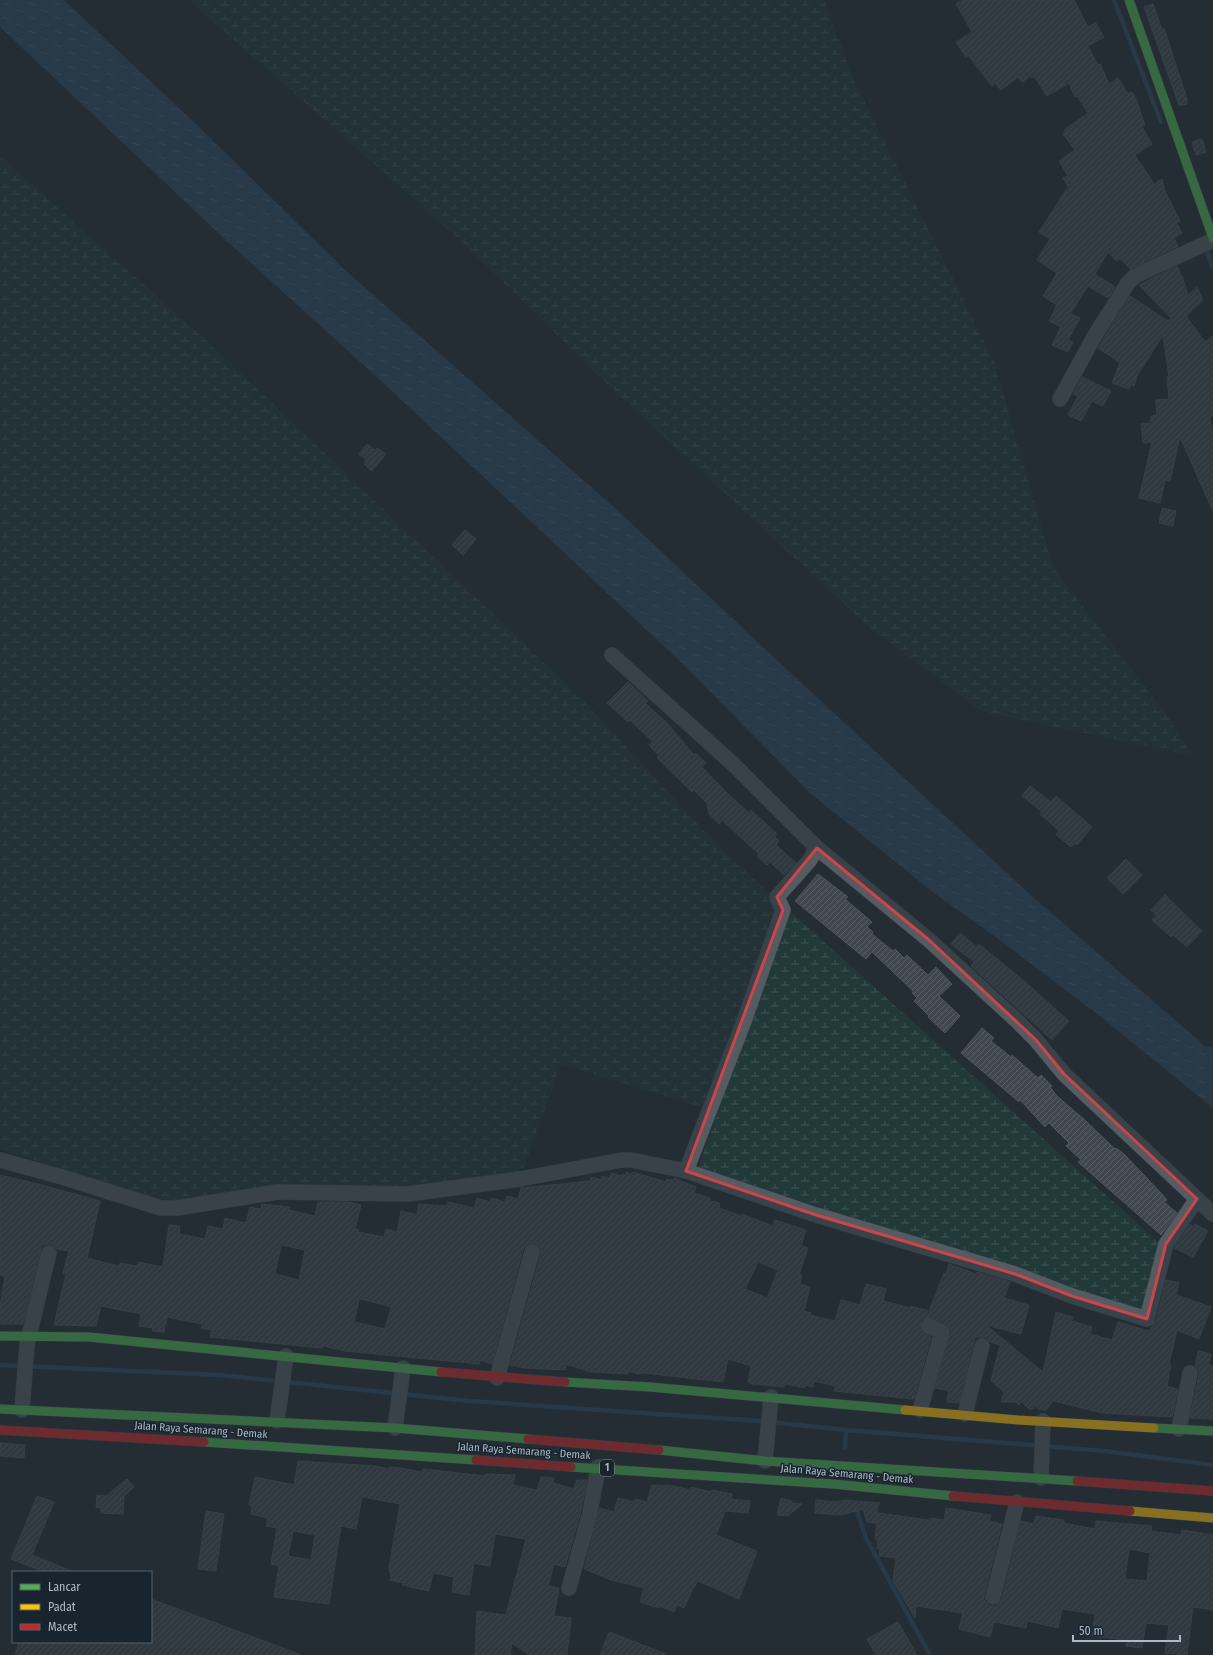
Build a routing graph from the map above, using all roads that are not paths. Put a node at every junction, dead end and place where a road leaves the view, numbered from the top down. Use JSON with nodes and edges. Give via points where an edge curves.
{"nodes":[{"id":1,"x":1129,"y":0,"type":"edge"},
{"id":2,"x":1213,"y":239,"type":"edge"},
{"id":3,"x":1060,"y":399,"type":"dead end"},
{"id":4,"x":612,"y":655,"type":"dead end"},
{"id":5,"x":817,"y":848,"type":"junction"},
{"id":6,"x":0,"y":1160,"type":"edge"},
{"id":7,"x":686,"y":1171,"type":"junction"},
{"id":8,"x":1197,"y":1199,"type":"junction"},
{"id":9,"x":1213,"y":1214,"type":"edge"},
{"id":10,"x":532,"y":1252,"type":"dead end"},
{"id":11,"x":49,"y":1253,"type":"dead end"},
{"id":12,"x":930,"y":1326,"type":"dead end"},
{"id":13,"x":0,"y":1336,"type":"edge"},
{"id":14,"x":28,"y":1340,"type":"junction"},
{"id":15,"x":982,"y":1346,"type":"dead end"},
{"id":16,"x":285,"y":1361,"type":"junction"},
{"id":17,"x":1190,"y":1373,"type":"dead end"},
{"id":18,"x":402,"y":1374,"type":"junction"},
{"id":19,"x":497,"y":1378,"type":"junction"},
{"id":20,"x":771,"y":1403,"type":"junction"},
{"id":21,"x":0,"y":1409,"type":"edge"},
{"id":22,"x":22,"y":1410,"type":"junction"},
{"id":23,"x":920,"y":1410,"type":"junction"},
{"id":24,"x":966,"y":1414,"type":"junction"},
{"id":25,"x":277,"y":1421,"type":"junction"},
{"id":26,"x":396,"y":1422,"type":"junction"},
{"id":27,"x":1043,"y":1424,"type":"junction"},
{"id":28,"x":1178,"y":1429,"type":"junction"},
{"id":29,"x":0,"y":1430,"type":"edge"},
{"id":30,"x":1213,"y":1431,"type":"edge"},
{"id":31,"x":765,"y":1461,"type":"junction"},
{"id":32,"x":598,"y":1468,"type":"junction"},
{"id":33,"x":1041,"y":1473,"type":"junction"},
{"id":34,"x":1213,"y":1491,"type":"edge"},
{"id":35,"x":1017,"y":1502,"type":"junction"},
{"id":36,"x":1213,"y":1518,"type":"edge"},
{"id":37,"x":569,"y":1588,"type":"dead end"},
{"id":38,"x":993,"y":1597,"type":"dead end"}],
"edges":[{"from":1,"to":2,"type":"main road"},
{"from":2,"to":3,"type":"street","via":[[1134,276],[1094,338]]},
{"from":4,"to":5,"type":"street","via":[[732,764]]},
{"from":5,"to":7,"type":"street","via":[[809,861],[777,897],[783,910]]},
{"from":5,"to":8,"type":"street","via":[[929,940],[1036,1040],[1064,1074]]},
{"from":6,"to":7,"type":"street","via":[[161,1208],[177,1208],[277,1192],[408,1194],[520,1179],[622,1160]]},
{"from":7,"to":8,"type":"street","via":[[816,1215],[1015,1274],[1072,1296],[1147,1319],[1166,1244]]},
{"from":8,"to":9,"type":"street"},
{"from":10,"to":19,"type":"street"},
{"from":11,"to":14,"type":"street"},
{"from":12,"to":23,"type":"street","via":[[942,1332]]},
{"from":13,"to":14,"type":"main road"},
{"from":14,"to":16,"type":"main road","via":[[89,1337]]},
{"from":14,"to":22,"type":"street"},
{"from":15,"to":24,"type":"street"},
{"from":16,"to":18,"type":"main road"},
{"from":16,"to":25,"type":"street"},
{"from":17,"to":28,"type":"street"},
{"from":18,"to":19,"type":"main road"},
{"from":18,"to":26,"type":"street"},
{"from":19,"to":20,"type":"main road","via":[[650,1387]]},
{"from":20,"to":23,"type":"main road"},
{"from":20,"to":31,"type":"street"},
{"from":21,"to":22,"type":"main road","name":"Jalan Raya Semarang - Demak","number":"1"},
{"from":22,"to":25,"type":"main road","name":"Jalan Raya Semarang - Demak","number":"1"},
{"from":23,"to":24,"type":"main road"},
{"from":24,"to":27,"type":"main road"},
{"from":25,"to":26,"type":"main road","name":"Jalan Raya Semarang - Demak","number":"1"},
{"from":26,"to":31,"type":"main road","name":"Jalan Raya Semarang - Demak","number":"1"},
{"from":27,"to":28,"type":"main road"},
{"from":27,"to":33,"type":"street"},
{"from":28,"to":30,"type":"main road"},
{"from":29,"to":32,"type":"main road","name":"Jalan Raya Semarang - Demak","number":"1"},
{"from":31,"to":33,"type":"main road","name":"Jalan Raya Semarang - Demak","number":"1"},
{"from":32,"to":35,"type":"main road","name":"Jalan Raya Semarang - Demak","number":"1","via":[[832,1484]]},
{"from":32,"to":37,"type":"street","via":[[590,1513]]},
{"from":33,"to":34,"type":"main road","name":"Jalan Raya Semarang - Demak","number":"1"},
{"from":35,"to":36,"type":"main road","name":"Jalan Raya Semarang - Demak","number":"1"},
{"from":35,"to":38,"type":"street"}]}
